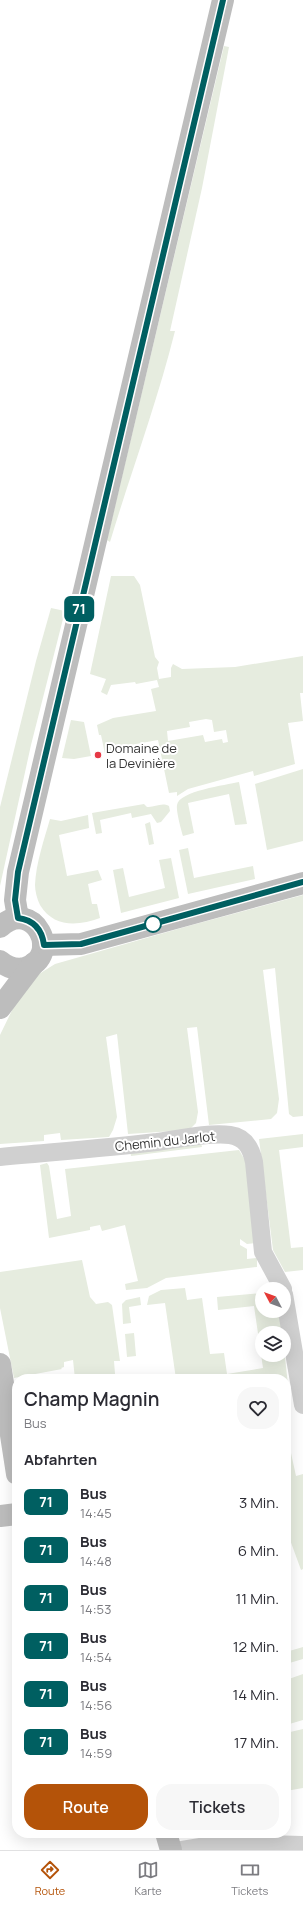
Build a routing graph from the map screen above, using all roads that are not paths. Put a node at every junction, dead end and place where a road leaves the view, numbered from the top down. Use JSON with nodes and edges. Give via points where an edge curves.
{"nodes":[{"id":1,"x":222,"y":0,"type":"edge"},
{"id":2,"x":303,"y":882,"type":"edge"},
{"id":3,"x":9,"y":922,"type":"edge"},
{"id":4,"x":39,"y":954,"type":"junction"},
{"id":5,"x":0,"y":963,"type":"edge"},
{"id":6,"x":0,"y":1008,"type":"edge"},
{"id":7,"x":0,"y":1156,"type":"edge"},
{"id":8,"x":279,"y":1282,"type":"edge"},
{"id":9,"x":288,"y":1318,"type":"edge"},
{"id":10,"x":0,"y":1364,"type":"edge"},
{"id":11,"x":303,"y":1405,"type":"edge"},
{"id":12,"x":12,"y":1442,"type":"edge"},
{"id":13,"x":12,"y":1515,"type":"edge"},
{"id":14,"x":0,"y":1516,"type":"edge"},
{"id":15,"x":167,"y":1838,"type":"edge"},
{"id":16,"x":303,"y":1845,"type":"edge"},
{"id":17,"x":171,"y":1850,"type":"edge"},
{"id":18,"x":182,"y":1850,"type":"edge"}],
"edges":[{"from":1,"to":3,"type":"main road","via":[[18,872],[15,900]]},
{"from":2,"to":4,"type":"main road"},
{"from":3,"to":4,"type":"main road","via":[[31,922],[36,926],[43,938]]},
{"from":4,"to":5,"type":"main road","via":[[22,969]]},
{"from":4,"to":6,"type":"main road"},
{"from":7,"to":8,"type":"street","name":"Chemin du Jarlot","via":[[85,1150],[205,1135],[231,1135],[245,1140],[254,1162],[263,1252]]},
{"from":9,"to":11,"type":"street"},
{"from":10,"to":12,"type":"main road"},
{"from":13,"to":14,"type":"main road"},
{"from":15,"to":17,"type":"main road"},
{"from":16,"to":18,"type":"street","via":[[225,1843]]}]}
